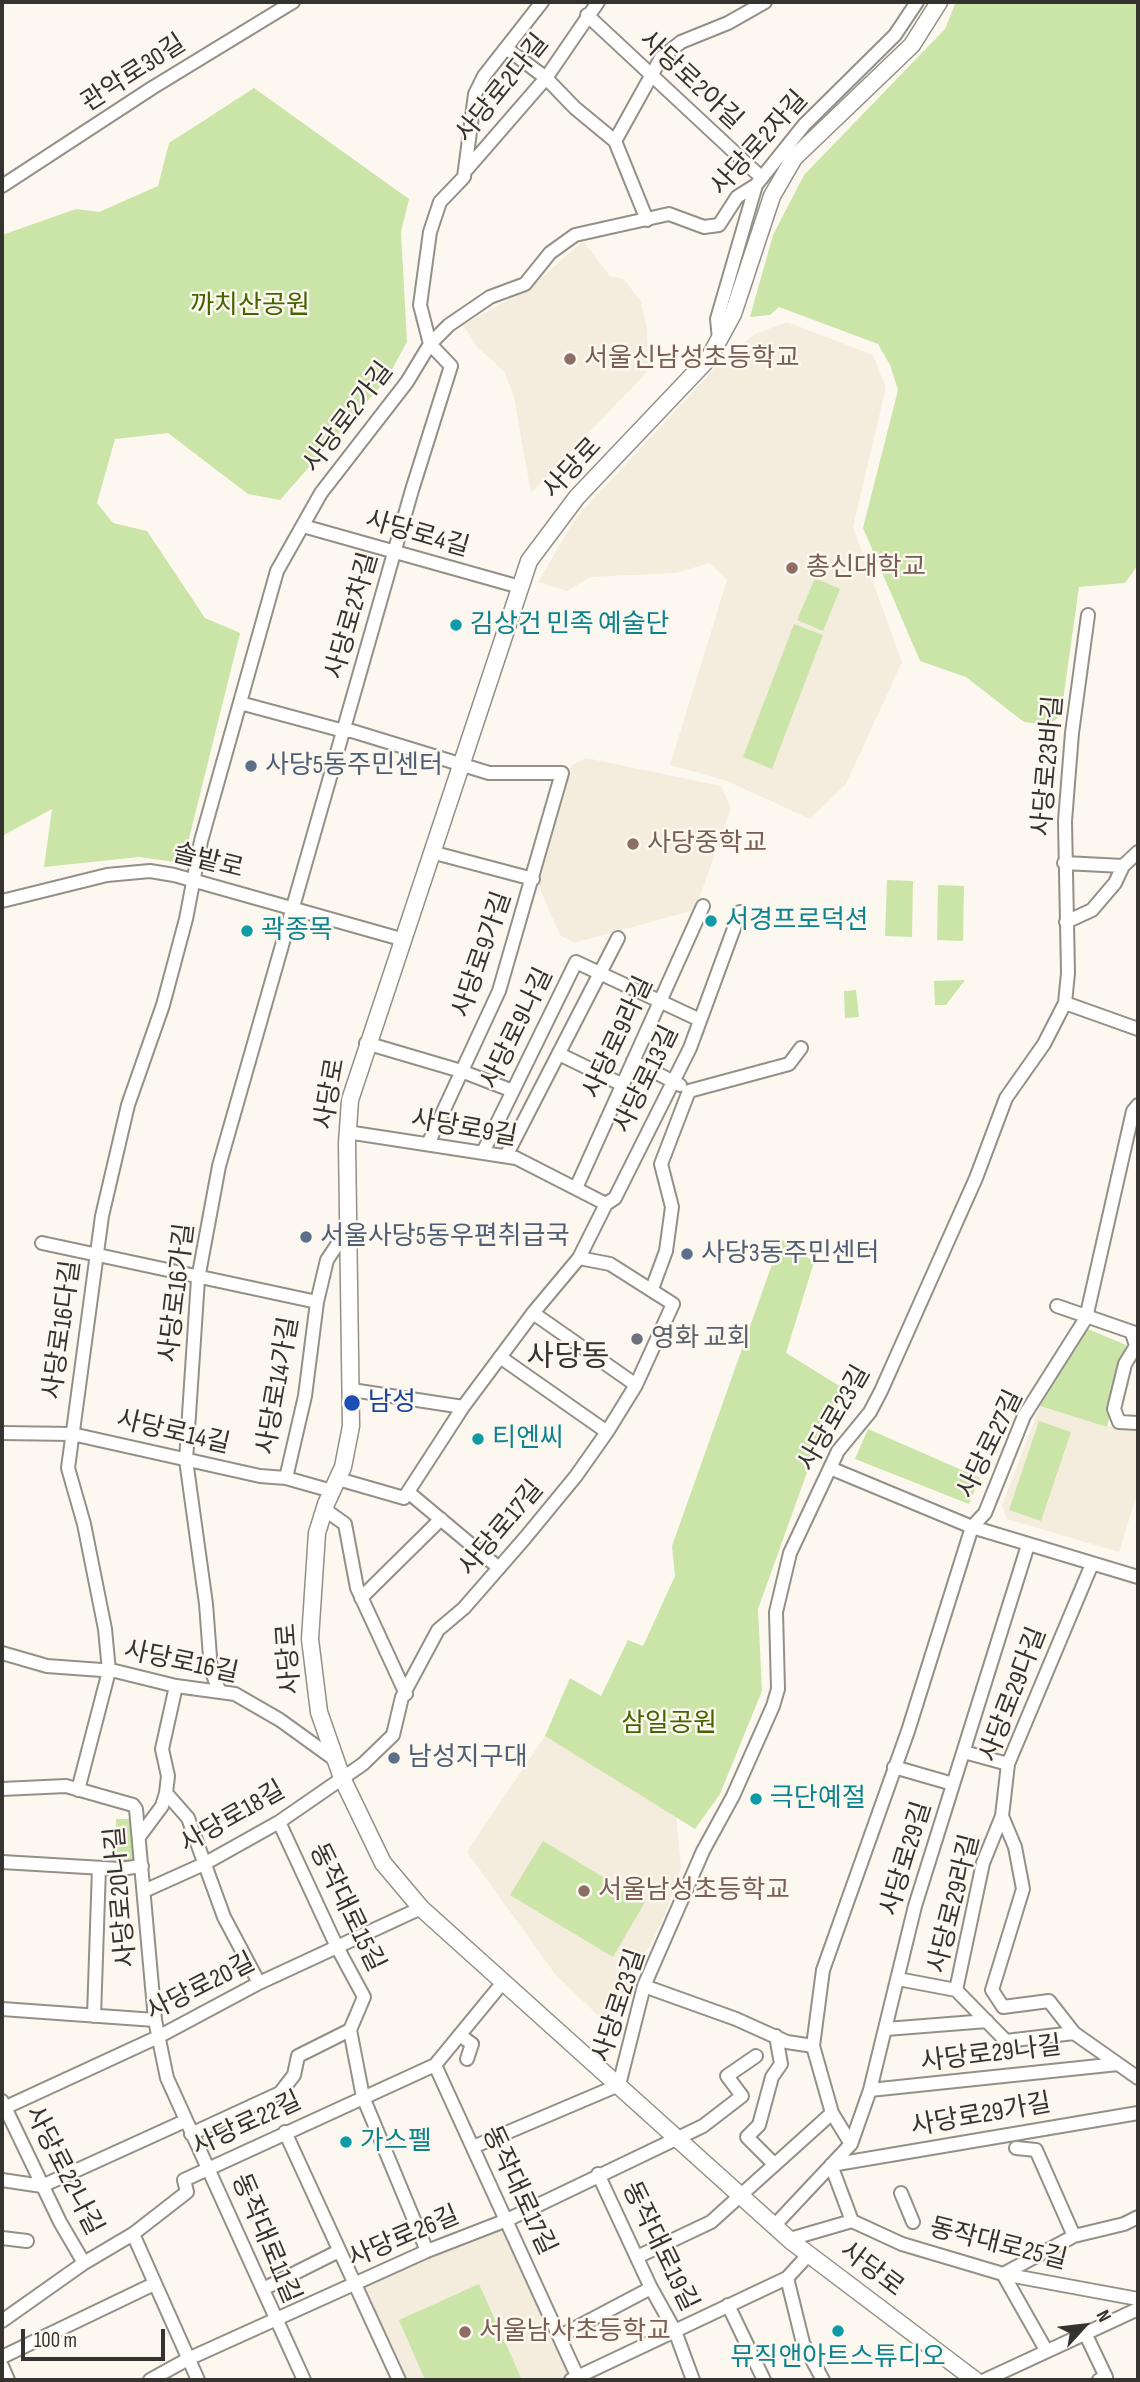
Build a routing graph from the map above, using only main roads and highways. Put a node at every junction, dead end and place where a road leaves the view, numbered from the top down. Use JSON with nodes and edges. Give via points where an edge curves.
{"nodes":[{"id":1,"x":939,"y":2,"type":"edge"},
{"id":2,"x":975,"y":2380,"type":"edge"}],
"edges":[{"from":1,"to":2,"type":"main road","name":"사당로","via":[[912,45],[794,158],[772,196],[749,271],[709,358],[561,516],[529,561],[350,1100],[349,1440],[314,1547],[310,1639],[318,1712],[334,1759],[383,1863],[421,1908],[789,2239]]}]}
